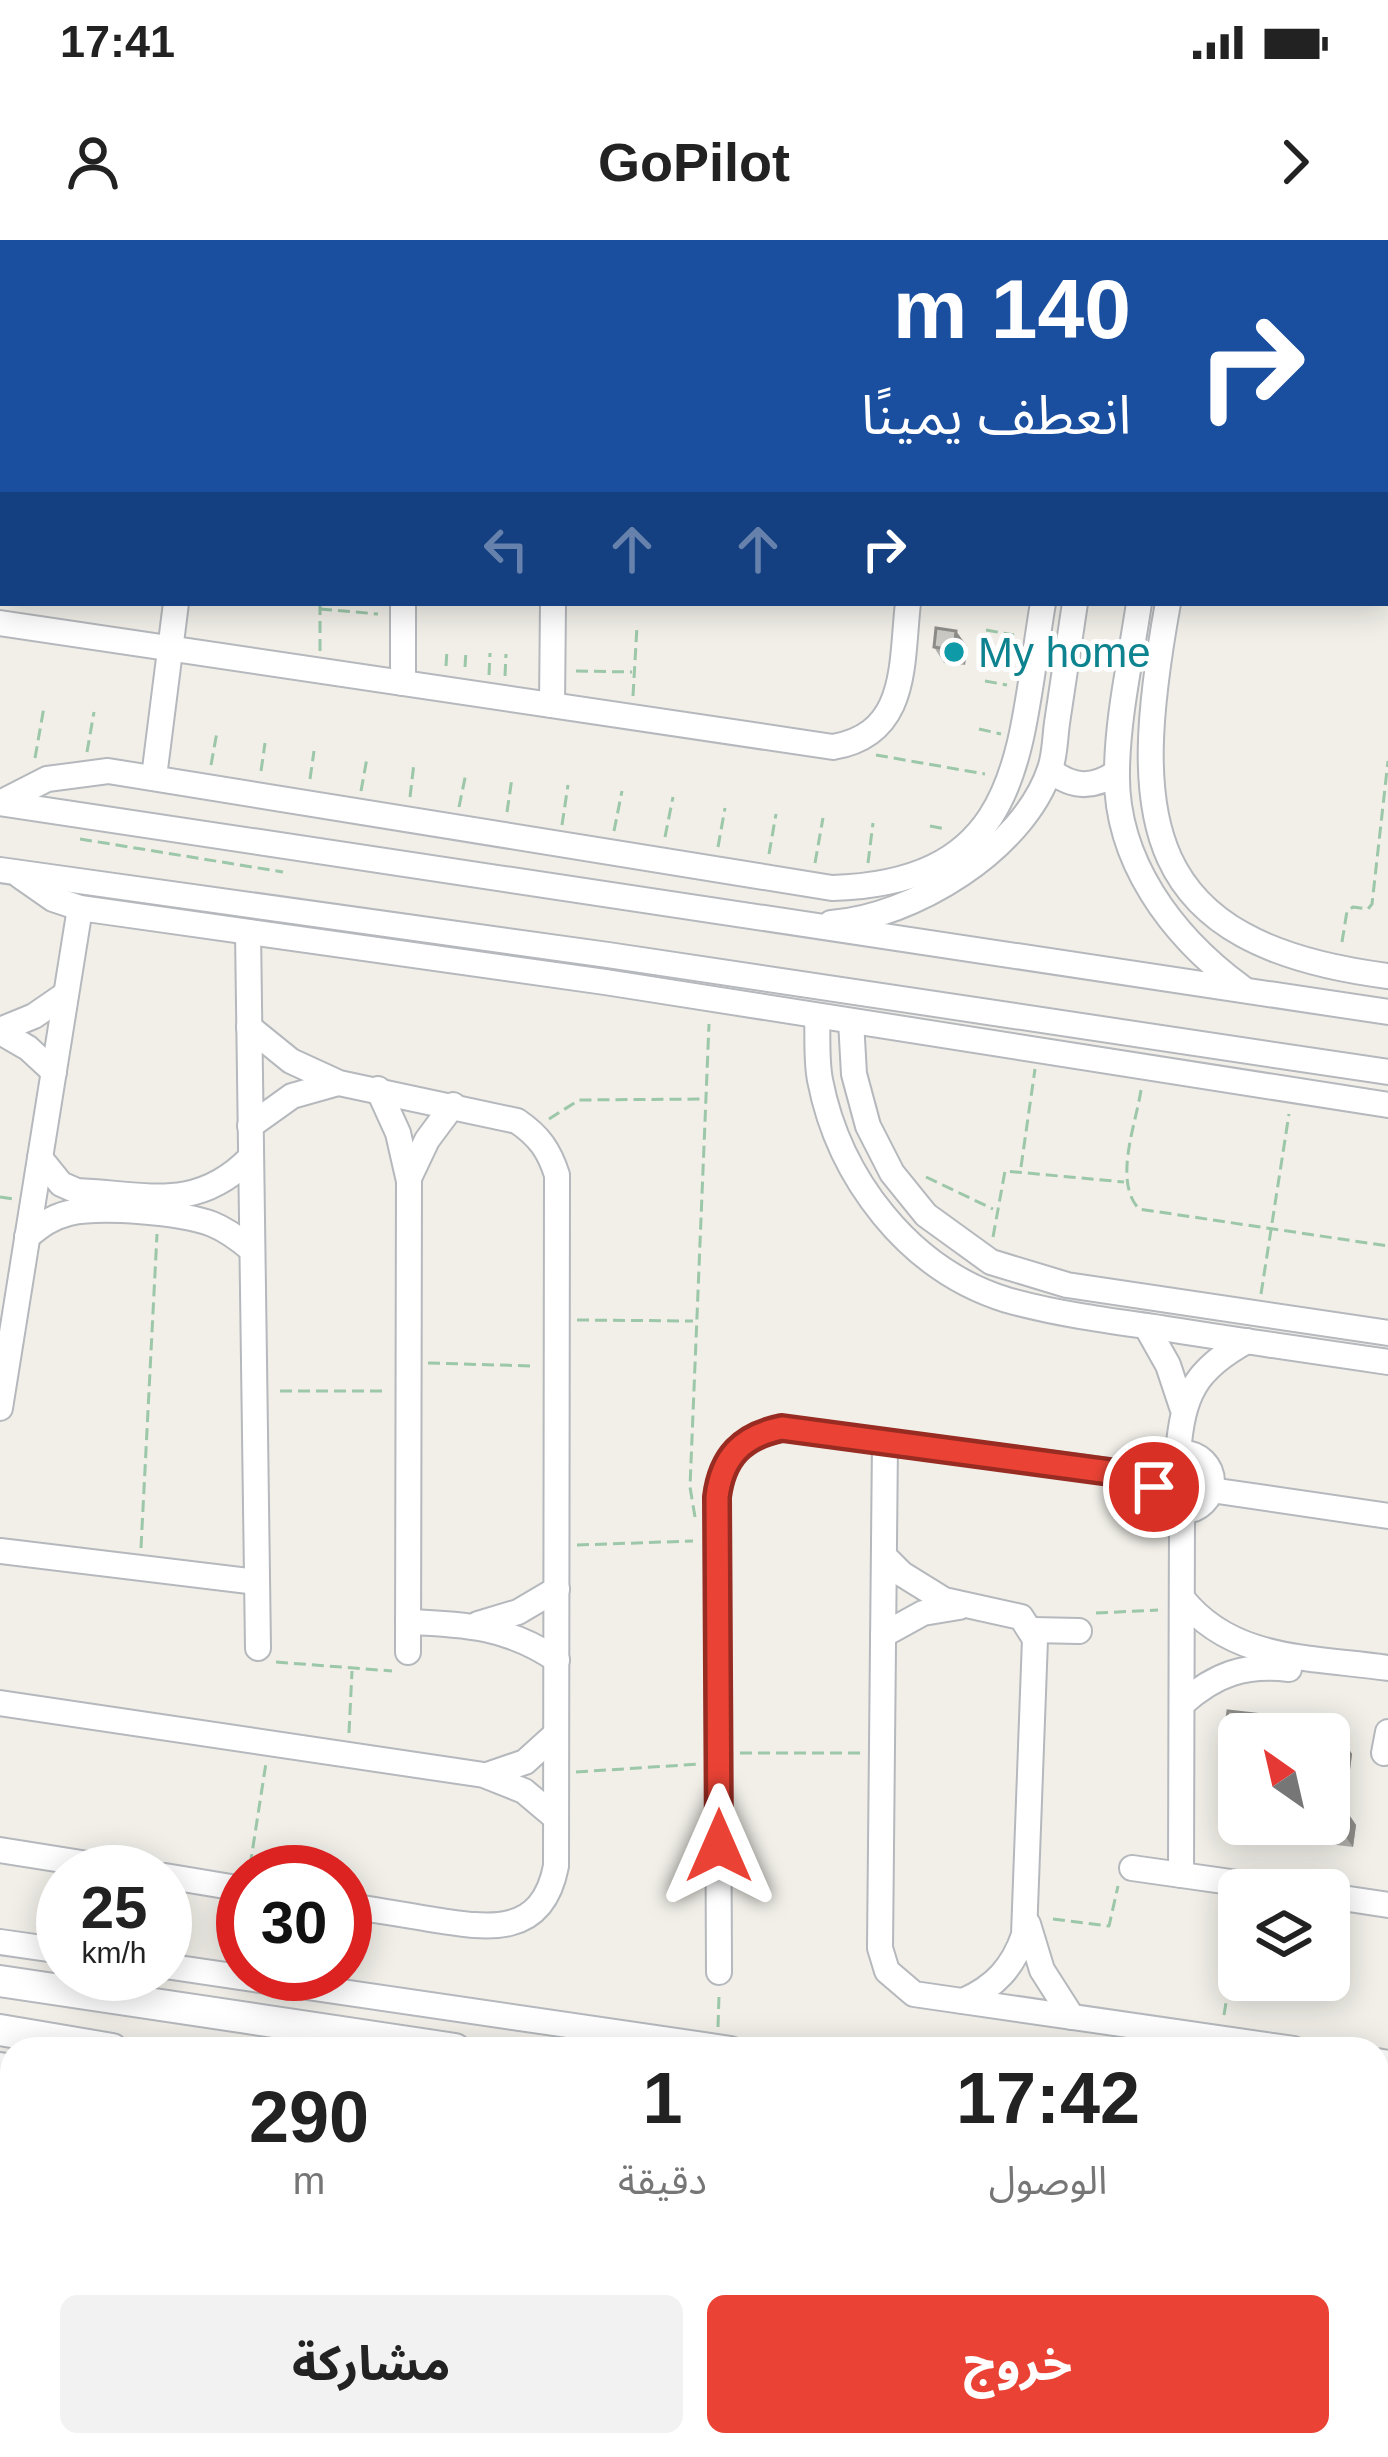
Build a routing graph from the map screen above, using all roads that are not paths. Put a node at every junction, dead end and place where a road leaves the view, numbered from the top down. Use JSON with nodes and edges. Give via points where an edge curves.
{"nodes":[{"id":1,"x":176,"y":606,"type":"edge"},
{"id":2,"x":553,"y":606,"type":"edge"},
{"id":3,"x":908,"y":606,"type":"edge"},
{"id":4,"x":1042,"y":606,"type":"edge"},
{"id":5,"x":1076,"y":606,"type":"edge"},
{"id":6,"x":1139,"y":606,"type":"edge"},
{"id":7,"x":1167,"y":606,"type":"edge"},
{"id":8,"x":403,"y":609,"type":"edge"},
{"id":9,"x":0,"y":623,"type":"edge"},
{"id":10,"x":170,"y":648,"type":"junction"},
{"id":11,"x":1130,"y":665,"type":"junction"},
{"id":12,"x":1156,"y":668,"type":"junction"},
{"id":13,"x":1031,"y":678,"type":"junction"},
{"id":14,"x":403,"y":683,"type":"junction"},
{"id":15,"x":1064,"y":683,"type":"junction"},
{"id":16,"x":552,"y":705,"type":"junction"},
{"id":17,"x":1050,"y":770,"type":"junction"},
{"id":18,"x":1117,"y":772,"type":"junction"},
{"id":19,"x":154,"y":778,"type":"junction"},
{"id":20,"x":0,"y":803,"type":"edge"},
{"id":21,"x":635,"y":856,"type":"junction"},
{"id":22,"x":9,"y":872,"type":"edge"},
{"id":23,"x":626,"y":899,"type":"junction"},
{"id":24,"x":80,"y":908,"type":"junction"},
{"id":25,"x":800,"y":926,"type":"junction"},
{"id":26,"x":248,"y":932,"type":"junction"},
{"id":27,"x":608,"y":956,"type":"junction"},
{"id":28,"x":1388,"y":976,"type":"edge"},
{"id":29,"x":605,"y":982,"type":"junction"},
{"id":30,"x":1243,"y":988,"type":"junction"},
{"id":31,"x":67,"y":994,"type":"junction"},
{"id":32,"x":1388,"y":1012,"type":"edge"},
{"id":33,"x":817,"y":1016,"type":"junction"},
{"id":34,"x":1021,"y":1017,"type":"junction"},
{"id":35,"x":851,"y":1021,"type":"junction"},
{"id":36,"x":249,"y":1027,"type":"junction"},
{"id":37,"x":0,"y":1031,"type":"edge"},
{"id":38,"x":1026,"y":1048,"type":"junction"},
{"id":39,"x":54,"y":1072,"type":"junction"},
{"id":40,"x":1388,"y":1072,"type":"edge"},
{"id":41,"x":339,"y":1083,"type":"junction"},
{"id":42,"x":378,"y":1089,"type":"junction"},
{"id":43,"x":453,"y":1105,"type":"junction"},
{"id":44,"x":1388,"y":1106,"type":"edge"},
{"id":45,"x":250,"y":1126,"type":"junction"},
{"id":46,"x":250,"y":1157,"type":"junction"},
{"id":47,"x":40,"y":1158,"type":"junction"},
{"id":48,"x":409,"y":1181,"type":"junction"},
{"id":49,"x":27,"y":1237,"type":"junction"},
{"id":50,"x":252,"y":1250,"type":"junction"},
{"id":51,"x":1146,"y":1326,"type":"junction"},
{"id":52,"x":1388,"y":1333,"type":"edge"},
{"id":53,"x":1247,"y":1341,"type":"junction"},
{"id":54,"x":1388,"y":1362,"type":"edge"},
{"id":55,"x":1182,"y":1407,"type":"junction"},
{"id":56,"x":0,"y":1408,"type":"edge"},
{"id":57,"x":885,"y":1442,"type":"junction"},
{"id":58,"x":1178,"y":1453,"type":"junction"},
{"id":59,"x":1154,"y":1478,"type":"junction"},
{"id":60,"x":1211,"y":1490,"type":"junction"},
{"id":61,"x":1182,"y":1512,"type":"junction"},
{"id":62,"x":1388,"y":1516,"type":"edge"},
{"id":63,"x":0,"y":1551,"type":"edge"},
{"id":64,"x":884,"y":1556,"type":"junction"},
{"id":65,"x":257,"y":1582,"type":"junction"},
{"id":66,"x":557,"y":1589,"type":"junction"},
{"id":67,"x":1182,"y":1603,"type":"junction"},
{"id":68,"x":968,"y":1607,"type":"junction"},
{"id":69,"x":408,"y":1622,"type":"junction"},
{"id":70,"x":476,"y":1624,"type":"junction"},
{"id":71,"x":1032,"y":1630,"type":"junction"},
{"id":72,"x":1079,"y":1631,"type":"road end"},
{"id":73,"x":883,"y":1635,"type":"junction"},
{"id":74,"x":258,"y":1648,"type":"road end"},
{"id":75,"x":408,"y":1652,"type":"road end"},
{"id":76,"x":557,"y":1660,"type":"junction"},
{"id":77,"x":1388,"y":1668,"type":"edge"},
{"id":78,"x":1388,"y":1682,"type":"edge"},
{"id":79,"x":0,"y":1703,"type":"edge"},
{"id":80,"x":1182,"y":1704,"type":"junction"},
{"id":81,"x":556,"y":1734,"type":"junction"},
{"id":82,"x":484,"y":1775,"type":"junction"},
{"id":83,"x":556,"y":1818,"type":"junction"},
{"id":84,"x":0,"y":1850,"type":"edge"},
{"id":85,"x":36,"y":1856,"type":"edge"},
{"id":86,"x":1132,"y":1868,"type":"road end"},
{"id":87,"x":1181,"y":1874,"type":"junction"},
{"id":88,"x":1218,"y":1880,"type":"edge"},
{"id":89,"x":1350,"y":1899,"type":"edge"},
{"id":90,"x":1388,"y":1905,"type":"edge"},
{"id":91,"x":372,"y":1909,"type":"edge"},
{"id":92,"x":1027,"y":1916,"type":"junction"},
{"id":93,"x":0,"y":1942,"type":"edge"},
{"id":94,"x":36,"y":1947,"type":"edge"},
{"id":95,"x":192,"y":1970,"type":"edge"},
{"id":96,"x":719,"y":1972,"type":"road end"},
{"id":97,"x":0,"y":1981,"type":"edge"},
{"id":98,"x":963,"y":2001,"type":"junction"},
{"id":99,"x":1072,"y":2017,"type":"junction"},
{"id":100,"x":369,"y":2037,"type":"edge"},
{"id":101,"x":649,"y":2037,"type":"edge"},
{"id":102,"x":1213,"y":2037,"type":"edge"}],
"edges":[{"from":1,"to":10,"type":"street"},
{"from":2,"to":16,"type":"street"},
{"from":3,"to":16,"type":"street","via":[[893,705],[879,727],[850,744]]},
{"from":4,"to":13,"type":"street"},
{"from":5,"to":15,"type":"street"},
{"from":6,"to":11,"type":"street"},
{"from":7,"to":12,"type":"street"},
{"from":8,"to":14,"type":"street"},
{"from":9,"to":10,"type":"street"},
{"from":10,"to":14,"type":"street"},
{"from":10,"to":19,"type":"street"},
{"from":11,"to":12,"type":"street"},
{"from":11,"to":18,"type":"street"},
{"from":12,"to":28,"type":"street","via":[[1150,791],[1180,876],[1245,938]]},
{"from":13,"to":15,"type":"street"},
{"from":13,"to":21,"type":"street","via":[[1012,779],[990,819],[959,851],[920,874],[865,887],[811,885]]},
{"from":14,"to":16,"type":"street"},
{"from":15,"to":17,"type":"street"},
{"from":17,"to":18,"type":"street","via":[[1090,785]]},
{"from":17,"to":25,"type":"street","via":[[999,842],[947,884],[887,912]]},
{"from":18,"to":30,"type":"street","via":[[1134,857],[1153,896],[1208,963]]},
{"from":19,"to":20,"type":"street","via":[[84,771]]},
{"from":19,"to":21,"type":"street"},
{"from":20,"to":23,"type":"street"},
{"from":21,"to":23,"type":"street"},
{"from":22,"to":24,"type":"street"},
{"from":22,"to":27,"type":"street"},
{"from":23,"to":25,"type":"street"},
{"from":24,"to":26,"type":"street"},
{"from":24,"to":31,"type":"street"},
{"from":25,"to":30,"type":"street"},
{"from":26,"to":29,"type":"street"},
{"from":26,"to":36,"type":"street"},
{"from":27,"to":29,"type":"street"},
{"from":27,"to":34,"type":"street"},
{"from":29,"to":33,"type":"street"},
{"from":30,"to":32,"type":"street"},
{"from":31,"to":37,"type":"street"},
{"from":31,"to":39,"type":"street"},
{"from":33,"to":35,"type":"street"},
{"from":33,"to":51,"type":"street","via":[[819,1076],[835,1135],[862,1189],[901,1236],[949,1273],[1004,1299]]},
{"from":34,"to":38,"type":"street"},
{"from":34,"to":40,"type":"street"},
{"from":35,"to":38,"type":"street"},
{"from":35,"to":52,"type":"street","via":[[868,1126],[892,1173],[926,1215],[991,1262],[1067,1286]]},
{"from":36,"to":41,"type":"street","via":[[291,1061]]},
{"from":36,"to":45,"type":"street"},
{"from":37,"to":39,"type":"street"},
{"from":38,"to":44,"type":"street"},
{"from":39,"to":47,"type":"street"},
{"from":41,"to":42,"type":"street"},
{"from":41,"to":45,"type":"street","via":[[292,1096]]},
{"from":42,"to":43,"type":"street"},
{"from":42,"to":48,"type":"street"},
{"from":43,"to":48,"type":"street"},
{"from":43,"to":66,"type":"street","via":[[517,1121],[536,1134],[557,1175]]},
{"from":45,"to":46,"type":"street"},
{"from":46,"to":47,"type":"street","via":[[209,1190],[183,1197],[77,1191]]},
{"from":46,"to":50,"type":"street"},
{"from":47,"to":49,"type":"street"},
{"from":48,"to":69,"type":"street"},
{"from":49,"to":50,"type":"street","via":[[72,1212],[158,1215],[206,1222]]},
{"from":49,"to":56,"type":"street"},
{"from":50,"to":65,"type":"street"},
{"from":51,"to":53,"type":"street"},
{"from":51,"to":55,"type":"street"},
{"from":53,"to":54,"type":"street"},
{"from":53,"to":55,"type":"street","via":[[1208,1368]]},
{"from":55,"to":58,"type":"street"},
{"from":57,"to":59,"type":"street"},
{"from":57,"to":64,"type":"street"},
{"from":57,"to":96,"type":"street","via":[[761,1432],[728,1457],[720,1477]]},
{"from":58,"to":59,"type":"street","via":[[1159,1464]]},
{"from":58,"to":60,"type":"street","via":[[1202,1460]]},
{"from":59,"to":61,"type":"street","via":[[1163,1505]]},
{"from":60,"to":61,"type":"street","via":[[1203,1504]]},
{"from":60,"to":62,"type":"street"},
{"from":61,"to":67,"type":"street"},
{"from":63,"to":65,"type":"street"},
{"from":64,"to":68,"type":"street","via":[[922,1588]]},
{"from":64,"to":73,"type":"street"},
{"from":65,"to":74,"type":"street"},
{"from":66,"to":70,"type":"street"},
{"from":66,"to":76,"type":"street"},
{"from":67,"to":77,"type":"street","via":[[1238,1644]]},
{"from":67,"to":80,"type":"street"},
{"from":68,"to":71,"type":"street","via":[[1013,1612]]},
{"from":68,"to":73,"type":"street","via":[[923,1613]]},
{"from":69,"to":70,"type":"street"},
{"from":69,"to":75,"type":"street"},
{"from":70,"to":76,"type":"street"},
{"from":71,"to":72,"type":"street"},
{"from":71,"to":92,"type":"street"},
{"from":73,"to":98,"type":"street","via":[[882,1960],[914,1994]]},
{"from":76,"to":81,"type":"street"},
{"from":78,"to":80,"type":"street","via":[[1240,1668]]},
{"from":79,"to":82,"type":"street"},
{"from":80,"to":87,"type":"street"},
{"from":81,"to":82,"type":"street","via":[[525,1762]]},
{"from":81,"to":83,"type":"street"},
{"from":82,"to":83,"type":"street","via":[[524,1791]]},
{"from":83,"to":91,"type":"street","via":[[553,1883],[543,1901],[509,1925]]},
{"from":84,"to":85,"type":"street"},
{"from":86,"to":87,"type":"street"},
{"from":87,"to":88,"type":"street"},
{"from":89,"to":90,"type":"street"},
{"from":92,"to":98,"type":"street","via":[[1008,1968]]},
{"from":92,"to":99,"type":"street","via":[[1042,1970]]},
{"from":93,"to":94,"type":"street"},
{"from":95,"to":101,"type":"street"},
{"from":97,"to":100,"type":"street"},
{"from":98,"to":99,"type":"street"},
{"from":99,"to":102,"type":"street"}]}
